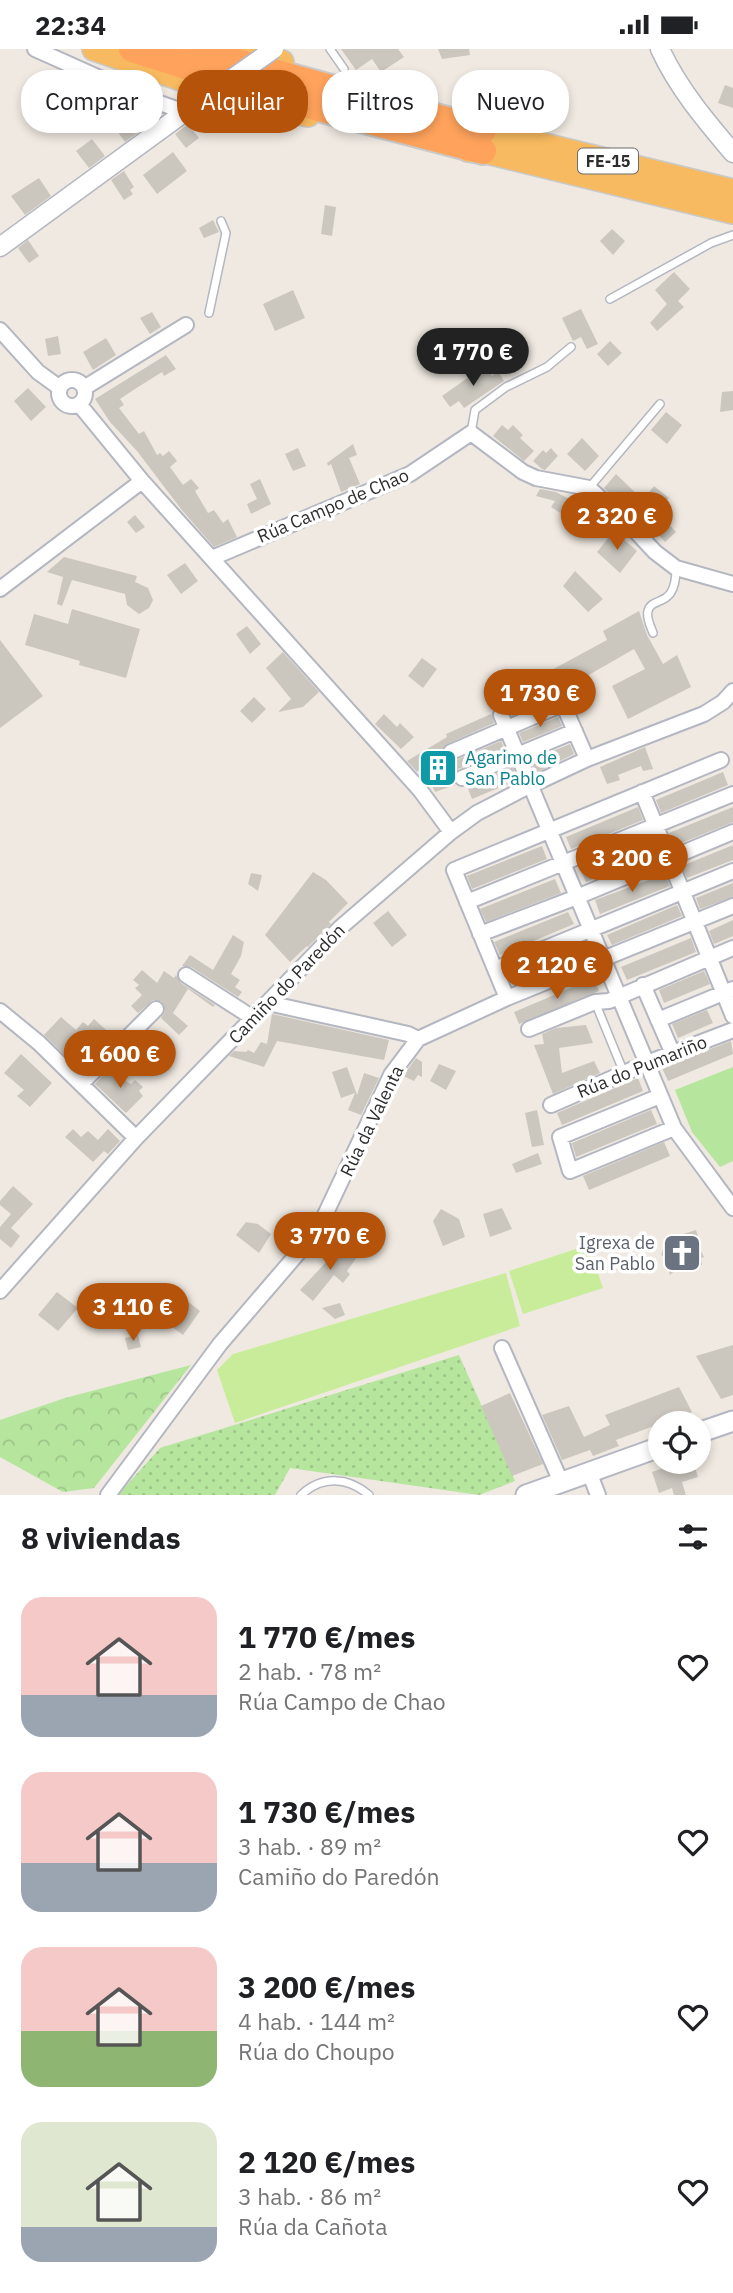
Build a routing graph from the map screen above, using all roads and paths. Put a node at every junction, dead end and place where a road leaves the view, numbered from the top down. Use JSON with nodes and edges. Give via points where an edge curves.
{"nodes":[{"id":1,"x":34,"y":49,"type":"edge"},
{"id":2,"x":94,"y":49,"type":"edge"},
{"id":3,"x":132,"y":49,"type":"edge"},
{"id":4,"x":190,"y":49,"type":"edge"},
{"id":5,"x":246,"y":49,"type":"edge"},
{"id":6,"x":274,"y":49,"type":"edge"},
{"id":7,"x":330,"y":49,"type":"edge"},
{"id":8,"x":660,"y":49,"type":"edge"},
{"id":9,"x":344,"y":69,"type":"dead end"},
{"id":10,"x":245,"y":70,"type":"edge"},
{"id":11,"x":177,"y":103,"type":"edge"},
{"id":12,"x":177,"y":119,"type":"edge"},
{"id":13,"x":483,"y":141,"type":"junction"},
{"id":14,"x":733,"y":153,"type":"edge"},
{"id":15,"x":733,"y":191,"type":"edge"},
{"id":16,"x":733,"y":212,"type":"edge"},
{"id":17,"x":221,"y":221,"type":"dead end"},
{"id":18,"x":733,"y":235,"type":"edge"},
{"id":19,"x":0,"y":247,"type":"edge"},
{"id":20,"x":610,"y":299,"type":"dead end"},
{"id":21,"x":209,"y":313,"type":"dead end"},
{"id":22,"x":186,"y":324,"type":"dead end"},
{"id":23,"x":0,"y":330,"type":"edge"},
{"id":24,"x":571,"y":347,"type":"dead end"},
{"id":25,"x":60,"y":388,"type":"junction"},
{"id":26,"x":84,"y":388,"type":"junction"},
{"id":27,"x":79,"y":404,"type":"junction"},
{"id":28,"x":660,"y":404,"type":"dead end"},
{"id":29,"x":471,"y":433,"type":"junction"},
{"id":30,"x":142,"y":481,"type":"junction"},
{"id":31,"x":589,"y":488,"type":"junction"},
{"id":32,"x":212,"y":558,"type":"junction"},
{"id":33,"x":676,"y":568,"type":"junction"},
{"id":34,"x":733,"y":585,"type":"edge"},
{"id":35,"x":0,"y":589,"type":"edge"},
{"id":36,"x":653,"y":633,"type":"dead end"},
{"id":37,"x":733,"y":691,"type":"edge"},
{"id":38,"x":503,"y":722,"type":"junction"},
{"id":39,"x":575,"y":730,"type":"junction"},
{"id":40,"x":451,"y":752,"type":"dead end"},
{"id":41,"x":517,"y":755,"type":"junction"},
{"id":42,"x":587,"y":759,"type":"junction"},
{"id":43,"x":721,"y":760,"type":"dead end"},
{"id":44,"x":462,"y":778,"type":"dead end"},
{"id":45,"x":531,"y":785,"type":"junction"},
{"id":46,"x":642,"y":792,"type":"junction"},
{"id":47,"x":733,"y":794,"type":"edge"},
{"id":48,"x":656,"y":826,"type":"junction"},
{"id":49,"x":549,"y":830,"type":"junction"},
{"id":50,"x":451,"y":832,"type":"junction"},
{"id":51,"x":733,"y":832,"type":"edge"},
{"id":52,"x":669,"y":859,"type":"junction"},
{"id":53,"x":563,"y":864,"type":"junction"},
{"id":54,"x":733,"y":871,"type":"edge"},
{"id":55,"x":683,"y":892,"type":"junction"},
{"id":56,"x":577,"y":897,"type":"junction"},
{"id":57,"x":467,"y":902,"type":"junction"},
{"id":58,"x":733,"y":906,"type":"edge"},
{"id":59,"x":695,"y":921,"type":"junction"},
{"id":60,"x":590,"y":930,"type":"junction"},
{"id":61,"x":480,"y":935,"type":"junction"},
{"id":62,"x":733,"y":949,"type":"edge"},
{"id":63,"x":710,"y":958,"type":"junction"},
{"id":64,"x":603,"y":961,"type":"junction"},
{"id":65,"x":495,"y":969,"type":"junction"},
{"id":66,"x":186,"y":975,"type":"dead end"},
{"id":67,"x":643,"y":985,"type":"junction"},
{"id":68,"x":729,"y":991,"type":"edge"},
{"id":69,"x":619,"y":997,"type":"junction"},
{"id":70,"x":507,"y":999,"type":"junction"},
{"id":71,"x":595,"y":1002,"type":"junction"},
{"id":72,"x":268,"y":1003,"type":"junction"},
{"id":73,"x":156,"y":1009,"type":"dead end"},
{"id":74,"x":0,"y":1011,"type":"edge"},
{"id":75,"x":733,"y":1016,"type":"edge"},
{"id":76,"x":253,"y":1018,"type":"junction"},
{"id":77,"x":658,"y":1020,"type":"junction"},
{"id":78,"x":529,"y":1029,"type":"dead end"},
{"id":79,"x":733,"y":1030,"type":"edge"},
{"id":80,"x":418,"y":1039,"type":"junction"},
{"id":81,"x":673,"y":1054,"type":"junction"},
{"id":82,"x":647,"y":1063,"type":"junction"},
{"id":83,"x":624,"y":1074,"type":"junction"},
{"id":84,"x":81,"y":1084,"type":"junction"},
{"id":85,"x":660,"y":1095,"type":"junction"},
{"id":86,"x":551,"y":1105,"type":"dead end"},
{"id":87,"x":674,"y":1128,"type":"junction"},
{"id":88,"x":136,"y":1138,"type":"junction"},
{"id":89,"x":733,"y":1208,"type":"edge"},
{"id":90,"x":0,"y":1291,"type":"edge"},
{"id":91,"x":502,"y":1348,"type":"dead end"},
{"id":92,"x":733,"y":1421,"type":"edge"},
{"id":93,"x":711,"y":1429,"type":"edge"},
{"id":94,"x":648,"y":1451,"type":"edge"},
{"id":95,"x":589,"y":1472,"type":"junction"},
{"id":96,"x":561,"y":1482,"type":"junction"},
{"id":97,"x":108,"y":1495,"type":"edge"},
{"id":98,"x":301,"y":1495,"type":"edge"},
{"id":99,"x":369,"y":1495,"type":"edge"},
{"id":100,"x":526,"y":1495,"type":"edge"},
{"id":101,"x":598,"y":1495,"type":"edge"}],
"edges":[{"from":1,"to":11,"type":"street","via":[[107,83]]},
{"from":2,"to":13,"type":"highway","number":"FE-15","via":[[247,102],[427,144]]},
{"from":3,"to":13,"type":"highway","via":[[322,109]]},
{"from":4,"to":13,"type":"highway"},
{"from":5,"to":13,"type":"highway","number":"FE-15","via":[[440,113]]},
{"from":6,"to":10,"type":"street","bridge":true},
{"from":7,"to":9,"type":"lane"},
{"from":8,"to":14,"type":"street","via":[[689,100]]},
{"from":12,"to":19,"type":"street"},
{"from":13,"to":15,"type":"highway","number":"FE-15"},
{"from":13,"to":16,"type":"highway","number":"FE-15"},
{"from":17,"to":21,"type":"lane","via":[[226,233]]},
{"from":18,"to":20,"type":"lane"},
{"from":22,"to":26,"type":"street"},
{"from":23,"to":25,"type":"street","via":[[38,372]]},
{"from":24,"to":29,"type":"lane","via":[[547,367],[506,387],[475,410]]},
{"from":25,"to":26,"type":"street","via":[[72,380]]},
{"from":25,"to":27,"type":"street","via":[[64,403]]},
{"from":26,"to":27,"type":"street"},
{"from":27,"to":30,"type":"street"},
{"from":28,"to":31,"type":"lane"},
{"from":29,"to":31,"type":"street","via":[[523,472]]},
{"from":29,"to":32,"type":"street","name":"Rúa Campo de Chao","via":[[411,474]]},
{"from":30,"to":32,"type":"street"},
{"from":30,"to":35,"type":"street"},
{"from":31,"to":33,"type":"street"},
{"from":32,"to":50,"type":"street","via":[[420,790]]},
{"from":33,"to":34,"type":"street"},
{"from":33,"to":36,"type":"lane","via":[[671,594],[649,607]]},
{"from":37,"to":42,"type":"street","name":"Camiño do Paredón","via":[[704,714]]},
{"from":38,"to":39,"type":"street","via":[[563,704]]},
{"from":38,"to":40,"type":"street"},
{"from":38,"to":41,"type":"street"},
{"from":39,"to":41,"type":"street"},
{"from":39,"to":42,"type":"street"},
{"from":41,"to":44,"type":"street"},
{"from":41,"to":45,"type":"street"},
{"from":42,"to":45,"type":"street","name":"Camiño do Paredón"},
{"from":43,"to":46,"type":"street"},
{"from":45,"to":49,"type":"street"},
{"from":45,"to":50,"type":"street","name":"Camiño do Paredón"},
{"from":46,"to":48,"type":"street"},
{"from":46,"to":49,"type":"street"},
{"from":47,"to":48,"type":"street"},
{"from":48,"to":52,"type":"street"},
{"from":48,"to":53,"type":"street"},
{"from":49,"to":53,"type":"street"},
{"from":49,"to":57,"type":"street","via":[[454,870]]},
{"from":50,"to":72,"type":"street","name":"Camiño do Paredón","via":[[341,927]]},
{"from":51,"to":52,"type":"street"},
{"from":52,"to":55,"type":"street"},
{"from":52,"to":56,"type":"street"},
{"from":53,"to":56,"type":"street"},
{"from":53,"to":57,"type":"street"},
{"from":54,"to":55,"type":"street"},
{"from":55,"to":59,"type":"street"},
{"from":55,"to":60,"type":"street"},
{"from":56,"to":60,"type":"street"},
{"from":56,"to":61,"type":"street"},
{"from":57,"to":61,"type":"street"},
{"from":58,"to":59,"type":"street"},
{"from":59,"to":63,"type":"street"},
{"from":59,"to":64,"type":"street"},
{"from":60,"to":64,"type":"street"},
{"from":60,"to":65,"type":"street"},
{"from":61,"to":65,"type":"street"},
{"from":62,"to":63,"type":"street"},
{"from":63,"to":67,"type":"street"},
{"from":63,"to":68,"type":"street"},
{"from":64,"to":69,"type":"street"},
{"from":64,"to":70,"type":"street"},
{"from":65,"to":70,"type":"street"},
{"from":66,"to":76,"type":"street"},
{"from":67,"to":69,"type":"street"},
{"from":67,"to":77,"type":"street"},
{"from":68,"to":75,"type":"street"},
{"from":68,"to":77,"type":"street"},
{"from":69,"to":71,"type":"street"},
{"from":69,"to":82,"type":"street"},
{"from":70,"to":80,"type":"street"},
{"from":71,"to":78,"type":"street"},
{"from":71,"to":83,"type":"lane"},
{"from":72,"to":76,"type":"street","name":"Camiño do Paredón"},
{"from":72,"to":80,"type":"street"},
{"from":73,"to":84,"type":"street"},
{"from":74,"to":84,"type":"street"},
{"from":76,"to":88,"type":"street","name":"Camiño do Paredón"},
{"from":77,"to":81,"type":"street"},
{"from":79,"to":81,"type":"street","name":"Rúa do Pumariño"},
{"from":80,"to":97,"type":"street","name":"Rúa da Valenta","via":[[391,1075],[310,1238],[220,1344]]},
{"from":81,"to":82,"type":"street","name":"Rúa do Pumariño"},
{"from":82,"to":83,"type":"street","name":"Rúa do Pumariño"},
{"from":82,"to":85,"type":"street"},
{"from":83,"to":86,"type":"street","name":"Rúa do Pumariño"},
{"from":84,"to":88,"type":"street"},
{"from":85,"to":87,"type":"street"},
{"from":85,"to":87,"type":"street","via":[[560,1137],[570,1171]]},
{"from":87,"to":89,"type":"street"},
{"from":88,"to":90,"type":"street","name":"Camiño do Paredón"},
{"from":91,"to":96,"type":"street"},
{"from":92,"to":93,"type":"main road"},
{"from":94,"to":95,"type":"main road"},
{"from":95,"to":96,"type":"main road"},
{"from":95,"to":101,"type":"street"},
{"from":96,"to":100,"type":"main road"},
{"from":98,"to":99,"type":"lane","via":[[317,1483],[346,1481]]}]}
